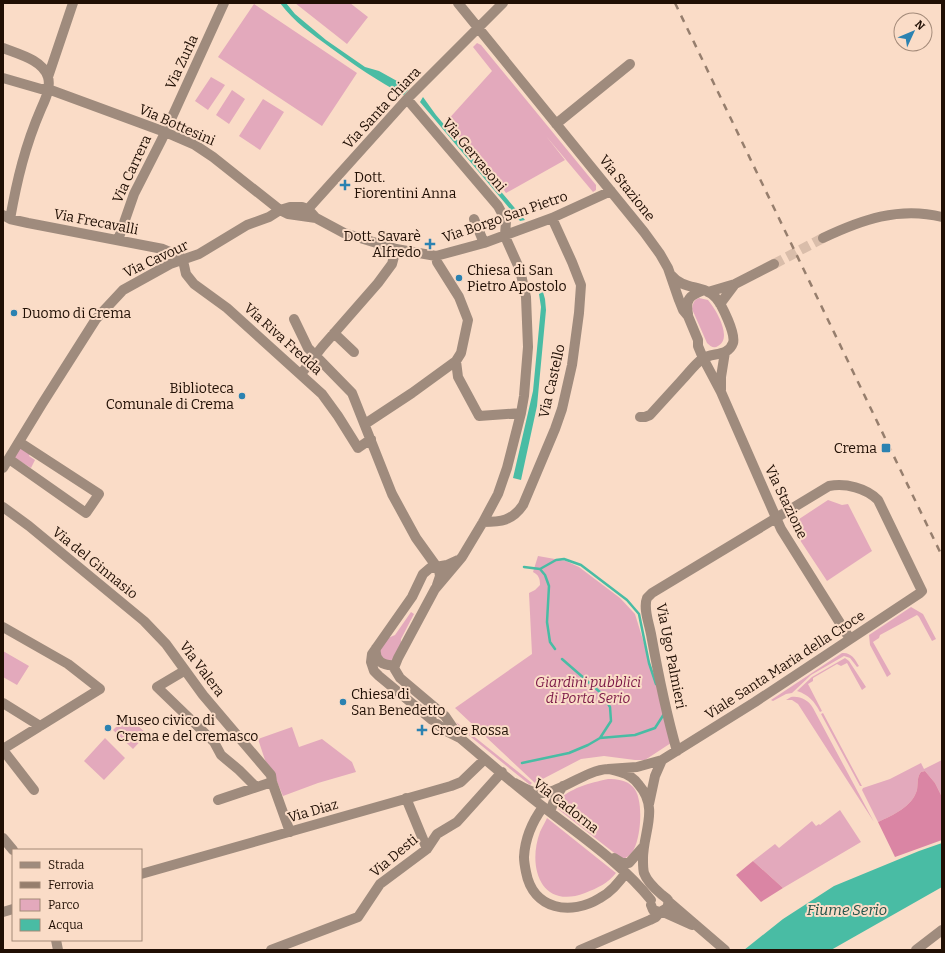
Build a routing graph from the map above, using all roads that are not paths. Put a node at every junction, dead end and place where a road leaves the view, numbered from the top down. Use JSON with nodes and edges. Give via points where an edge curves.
{"nodes":[{"id":1,"x":73,"y":3,"type":"edge"},
{"id":2,"x":224,"y":3,"type":"edge"},
{"id":3,"x":458,"y":3,"type":"edge"},
{"id":4,"x":503,"y":3,"type":"edge"},
{"id":5,"x":479,"y":28,"type":"junction"},
{"id":6,"x":3,"y":48,"type":"edge"},
{"id":7,"x":630,"y":64,"type":"dead end"},
{"id":8,"x":48,"y":77,"type":"junction"},
{"id":9,"x":4,"y":80,"type":"edge"},
{"id":10,"x":48,"y":89,"type":"junction"},
{"id":11,"x":408,"y":99,"type":"junction"},
{"id":12,"x":556,"y":124,"type":"junction"},
{"id":13,"x":165,"y":132,"type":"junction"},
{"id":14,"x":611,"y":191,"type":"junction"},
{"id":15,"x":308,"y":209,"type":"junction"},
{"id":16,"x":280,"y":210,"type":"junction"},
{"id":17,"x":6,"y":217,"type":"edge"},
{"id":18,"x":942,"y":217,"type":"edge"},
{"id":19,"x":316,"y":218,"type":"junction"},
{"id":20,"x":552,"y":218,"type":"junction"},
{"id":21,"x":474,"y":219,"type":"dead end"},
{"id":22,"x":505,"y":235,"type":"junction"},
{"id":23,"x":823,"y":238,"type":"tunnel mouth"},
{"id":24,"x":118,"y":240,"type":"junction"},
{"id":25,"x":484,"y":242,"type":"junction"},
{"id":26,"x":396,"y":249,"type":"junction"},
{"id":27,"x":436,"y":256,"type":"junction"},
{"id":28,"x":182,"y":259,"type":"junction"},
{"id":29,"x":774,"y":264,"type":"tunnel mouth"},
{"id":30,"x":670,"y":275,"type":"junction"},
{"id":31,"x":735,"y":284,"type":"junction"},
{"id":32,"x":706,"y":291,"type":"junction"},
{"id":33,"x":720,"y":304,"type":"junction"},
{"id":34,"x":688,"y":316,"type":"junction"},
{"id":35,"x":294,"y":318,"type":"dead end"},
{"id":36,"x":334,"y":333,"type":"junction"},
{"id":37,"x":354,"y":352,"type":"dead end"},
{"id":38,"x":725,"y":352,"type":"junction"},
{"id":39,"x":316,"y":356,"type":"junction"},
{"id":40,"x":708,"y":357,"type":"junction"},
{"id":41,"x":456,"y":361,"type":"junction"},
{"id":42,"x":301,"y":374,"type":"junction"},
{"id":43,"x":720,"y":392,"type":"junction"},
{"id":44,"x":521,"y":413,"type":"junction"},
{"id":45,"x":640,"y":417,"type":"dead end"},
{"id":46,"x":365,"y":424,"type":"junction"},
{"id":47,"x":371,"y":439,"type":"junction"},
{"id":48,"x":20,"y":442,"type":"junction"},
{"id":49,"x":9,"y":459,"type":"junction"},
{"id":50,"x":3,"y":468,"type":"edge"},
{"id":51,"x":3,"y":507,"type":"edge"},
{"id":52,"x":775,"y":518,"type":"junction"},
{"id":53,"x":483,"y":522,"type":"junction"},
{"id":54,"x":462,"y":557,"type":"junction"},
{"id":55,"x":437,"y":567,"type":"junction"},
{"id":56,"x":435,"y":589,"type":"junction"},
{"id":57,"x":3,"y":627,"type":"edge"},
{"id":58,"x":850,"y":639,"type":"junction"},
{"id":59,"x":166,"y":644,"type":"joint"},
{"id":60,"x":376,"y":648,"type":"junction"},
{"id":61,"x":395,"y":665,"type":"junction"},
{"id":62,"x":184,"y":671,"type":"junction"},
{"id":63,"x":3,"y":703,"type":"edge"},
{"id":64,"x":40,"y":726,"type":"junction"},
{"id":65,"x":460,"y":738,"type":"junction"},
{"id":66,"x":3,"y":750,"type":"edge"},
{"id":67,"x":678,"y":751,"type":"junction"},
{"id":68,"x":485,"y":758,"type":"junction"},
{"id":69,"x":662,"y":760,"type":"junction"},
{"id":70,"x":608,"y":769,"type":"junction"},
{"id":71,"x":502,"y":772,"type":"junction"},
{"id":72,"x":272,"y":782,"type":"junction"},
{"id":73,"x":515,"y":783,"type":"junction"},
{"id":74,"x":563,"y":786,"type":"junction"},
{"id":75,"x":256,"y":787,"type":"junction"},
{"id":76,"x":34,"y":790,"type":"dead end"},
{"id":77,"x":406,"y":798,"type":"junction"},
{"id":78,"x":218,"y":800,"type":"dead end"},
{"id":79,"x":649,"y":804,"type":"junction"},
{"id":80,"x":547,"y":810,"type":"junction"},
{"id":81,"x":290,"y":832,"type":"junction"},
{"id":82,"x":3,"y":838,"type":"edge"},
{"id":83,"x":643,"y":847,"type":"junction"},
{"id":84,"x":12,"y":849,"type":"edge"},
{"id":85,"x":427,"y":849,"type":"junction"},
{"id":86,"x":600,"y":850,"type":"junction"},
{"id":87,"x":626,"y":873,"type":"junction"},
{"id":88,"x":142,"y":874,"type":"edge"},
{"id":89,"x":665,"y":898,"type":"junction"},
{"id":90,"x":651,"y":902,"type":"junction"},
{"id":91,"x":661,"y":912,"type":"junction"},
{"id":92,"x":642,"y":924,"type":"junction"},
{"id":93,"x":700,"y":929,"type":"junction"},
{"id":94,"x":942,"y":930,"type":"edge"},
{"id":95,"x":721,"y":947,"type":"edge"},
{"id":96,"x":271,"y":950,"type":"edge"},
{"id":97,"x":580,"y":950,"type":"edge"},
{"id":98,"x":916,"y":950,"type":"edge"}],
"edges":[{"from":1,"to":8,"type":"street"},
{"from":2,"to":13,"type":"street","name":"Via Zurla"},
{"from":3,"to":5,"type":"street","name":"Via Stazione"},
{"from":4,"to":5,"type":"street","name":"Via Santa Chiara"},
{"from":5,"to":11,"type":"street","name":"Via Santa Chiara"},
{"from":5,"to":12,"type":"street","name":"Via Stazione"},
{"from":6,"to":8,"type":"street","via":[[38,63]]},
{"from":7,"to":12,"type":"street"},
{"from":8,"to":10,"type":"street"},
{"from":9,"to":10,"type":"street","name":"Via Bottesini","via":[[41,90]]},
{"from":10,"to":13,"type":"street","name":"Via Bottesini"},
{"from":10,"to":17,"type":"street","via":[[30,135]]},
{"from":11,"to":15,"type":"street","name":"Via Santa Chiara"},
{"from":11,"to":22,"type":"street","name":"Via Gervasoni","via":[[498,206],[506,221]]},
{"from":12,"to":14,"type":"street","name":"Via Stazione"},
{"from":13,"to":16,"type":"street","name":"Via Bottesini","via":[[195,145],[214,157]]},
{"from":13,"to":24,"type":"street","name":"Via Carrera","via":[[134,194]]},
{"from":14,"to":20,"type":"street","name":"Via Borgo San Pietro"},
{"from":14,"to":30,"type":"street","name":"Via Stazione","via":[[656,247]]},
{"from":15,"to":16,"type":"street","via":[[290,207]]},
{"from":15,"to":19,"type":"street","name":"Via Borgo San Pietro"},
{"from":16,"to":19,"type":"street","name":"Via Borgo San Pietro","via":[[288,214]]},
{"from":16,"to":28,"type":"street","name":"Via Cavour","via":[[247,225],[199,254]]},
{"from":17,"to":24,"type":"street","name":"Via Frecavalli"},
{"from":18,"to":23,"type":"street","via":[[909,212],[884,216]]},
{"from":19,"to":26,"type":"street","name":"Via Borgo San Pietro","via":[[344,233]]},
{"from":20,"to":22,"type":"street","name":"Via Borgo San Pietro"},
{"from":20,"to":53,"type":"street","name":"Via Castello","via":[[581,285],[568,385],[557,425],[523,505],[515,515],[507,519]]},
{"from":21,"to":25,"type":"street"},
{"from":22,"to":25,"type":"street","name":"Via Borgo San Pietro"},
{"from":22,"to":44,"type":"street","name":"Via Gervasoni","via":[[520,270],[526,297],[528,347]]},
{"from":24,"to":28,"type":"street","name":"Via Frecavalli","via":[[163,249]]},
{"from":25,"to":27,"type":"street","name":"Via Borgo San Pietro"},
{"from":26,"to":27,"type":"street","name":"Via Borgo San Pietro"},
{"from":26,"to":36,"type":"street","via":[[392,264]]},
{"from":27,"to":41,"type":"street","via":[[437,262],[459,297],[468,320],[461,353]]},
{"from":28,"to":42,"type":"street","name":"Via Riva Fredda","via":[[186,274],[194,284],[227,308]]},
{"from":28,"to":48,"type":"street","name":"Via Cavour","via":[[123,290],[105,308]]},
{"from":29,"to":31,"type":"street"},
{"from":30,"to":32,"type":"street","via":[[682,284]]},
{"from":30,"to":34,"type":"street","name":"Via Stazione","via":[[683,310]]},
{"from":31,"to":32,"type":"street"},
{"from":31,"to":33,"type":"street"},
{"from":32,"to":33,"type":"street"},
{"from":32,"to":34,"type":"street","via":[[696,293],[687,301]]},
{"from":33,"to":38,"type":"street","name":"Via Stazione","via":[[733,336],[730,348]]},
{"from":34,"to":40,"type":"street","name":"Via Stazione","via":[[698,346]]},
{"from":35,"to":39,"type":"street","via":[[308,348]]},
{"from":36,"to":37,"type":"street"},
{"from":36,"to":39,"type":"street"},
{"from":38,"to":40,"type":"street"},
{"from":38,"to":43,"type":"street","name":"Via Stazione"},
{"from":39,"to":42,"type":"street"},
{"from":39,"to":46,"type":"street","via":[[352,393]]},
{"from":40,"to":43,"type":"street","name":"Via Stazione"},
{"from":40,"to":45,"type":"street","via":[[692,368],[650,415]]},
{"from":41,"to":44,"type":"street","via":[[458,377],[478,416]]},
{"from":41,"to":46,"type":"street"},
{"from":42,"to":47,"type":"street","name":"Via Riva Fredda","via":[[322,394],[358,448]]},
{"from":43,"to":52,"type":"street","name":"Via Stazione"},
{"from":44,"to":53,"type":"street","name":"Via Gervasoni","via":[[503,481]]},
{"from":46,"to":47,"type":"street"},
{"from":47,"to":55,"type":"street","via":[[392,494],[416,538]]},
{"from":48,"to":49,"type":"street","name":"Via Cavour"},
{"from":48,"to":49,"type":"street","via":[[99,494],[86,513]]},
{"from":49,"to":50,"type":"street","name":"Via Cavour"},
{"from":51,"to":59,"type":"street","name":"Via del Ginnasio","via":[[144,621]]},
{"from":52,"to":58,"type":"street","name":"Via Stazione"},
{"from":52,"to":58,"type":"street","name":"Viale Santa Maria della Croce","via":[[829,486],[852,486],[878,500],[922,591]]},
{"from":52,"to":67,"type":"street","name":"Via Ugo Palmieri","via":[[652,593],[646,600],[665,704]]},
{"from":53,"to":54,"type":"street","name":"Via Gervasoni"},
{"from":54,"to":55,"type":"street","via":[[450,564]]},
{"from":54,"to":56,"type":"street","name":"Via Gervasoni"},
{"from":55,"to":56,"type":"street","via":[[440,575]]},
{"from":55,"to":60,"type":"street","via":[[424,572],[412,598]]},
{"from":56,"to":61,"type":"street"},
{"from":57,"to":64,"type":"street","via":[[68,664],[100,689]]},
{"from":58,"to":67,"type":"street","name":"Viale Santa Maria della Croce"},
{"from":59,"to":62,"type":"street","name":"Via Valera"},
{"from":60,"to":61,"type":"street","via":[[376,657],[380,662]]},
{"from":60,"to":65,"type":"street","name":"Via Cadorna","via":[[371,662],[374,670],[387,684],[446,731]]},
{"from":61,"to":65,"type":"street","name":"Via Cadorna","via":[[397,676],[445,716]]},
{"from":62,"to":72,"type":"street","name":"Via Valera","via":[[271,775]]},
{"from":62,"to":75,"type":"street","via":[[157,687],[214,742],[221,755]]},
{"from":63,"to":64,"type":"street"},
{"from":64,"to":66,"type":"street"},
{"from":65,"to":68,"type":"street","name":"Via Cadorna"},
{"from":66,"to":76,"type":"street"},
{"from":67,"to":69,"type":"street","name":"Viale Santa Maria della Croce"},
{"from":68,"to":71,"type":"street","name":"Via Cadorna"},
{"from":68,"to":77,"type":"street","name":"Via Diaz","via":[[461,782]]},
{"from":69,"to":70,"type":"street","name":"Viale Santa Maria della Croce","via":[[637,767]]},
{"from":69,"to":79,"type":"street","via":[[655,776]]},
{"from":70,"to":74,"type":"street","via":[[577,778]]},
{"from":70,"to":79,"type":"street","via":[[622,772],[635,780],[642,788]]},
{"from":71,"to":73,"type":"street","name":"Via Cadorna"},
{"from":71,"to":85,"type":"street","name":"Via Desti","via":[[457,822],[436,834]]},
{"from":72,"to":75,"type":"street"},
{"from":72,"to":81,"type":"street","name":"Via Valera"},
{"from":73,"to":74,"type":"street","name":"Via Cadorna","via":[[538,793]]},
{"from":73,"to":80,"type":"street","name":"Via Cadorna"},
{"from":74,"to":80,"type":"street"},
{"from":75,"to":78,"type":"street"},
{"from":77,"to":81,"type":"street","name":"Via Diaz"},
{"from":77,"to":85,"type":"street"},
{"from":79,"to":83,"type":"street","via":[[648,830]]},
{"from":80,"to":86,"type":"street","name":"Via Cadorna"},
{"from":80,"to":87,"type":"street","via":[[531,825],[524,858],[528,879],[540,900],[558,908],[582,906],[599,899],[614,888]]},
{"from":81,"to":88,"type":"street","name":"Via Diaz"},
{"from":82,"to":84,"type":"street"},
{"from":83,"to":86,"type":"street","name":"Via Cadorna","via":[[632,861],[625,863]]},
{"from":83,"to":89,"type":"street","via":[[643,871]]},
{"from":85,"to":96,"type":"street","name":"Via Desti","via":[[380,884],[358,917]]},
{"from":86,"to":87,"type":"street","name":"Via Cadorna"},
{"from":87,"to":90,"type":"street","name":"Via Cadorna"},
{"from":89,"to":90,"type":"street","via":[[655,896]]},
{"from":89,"to":91,"type":"street","via":[[668,906]]},
{"from":89,"to":93,"type":"street"},
{"from":90,"to":91,"type":"street","via":[[653,910]]},
{"from":90,"to":92,"type":"street"},
{"from":91,"to":92,"type":"street","via":[[656,918]]},
{"from":91,"to":93,"type":"street"},
{"from":92,"to":97,"type":"street"},
{"from":93,"to":95,"type":"street"},
{"from":94,"to":98,"type":"street"}]}
